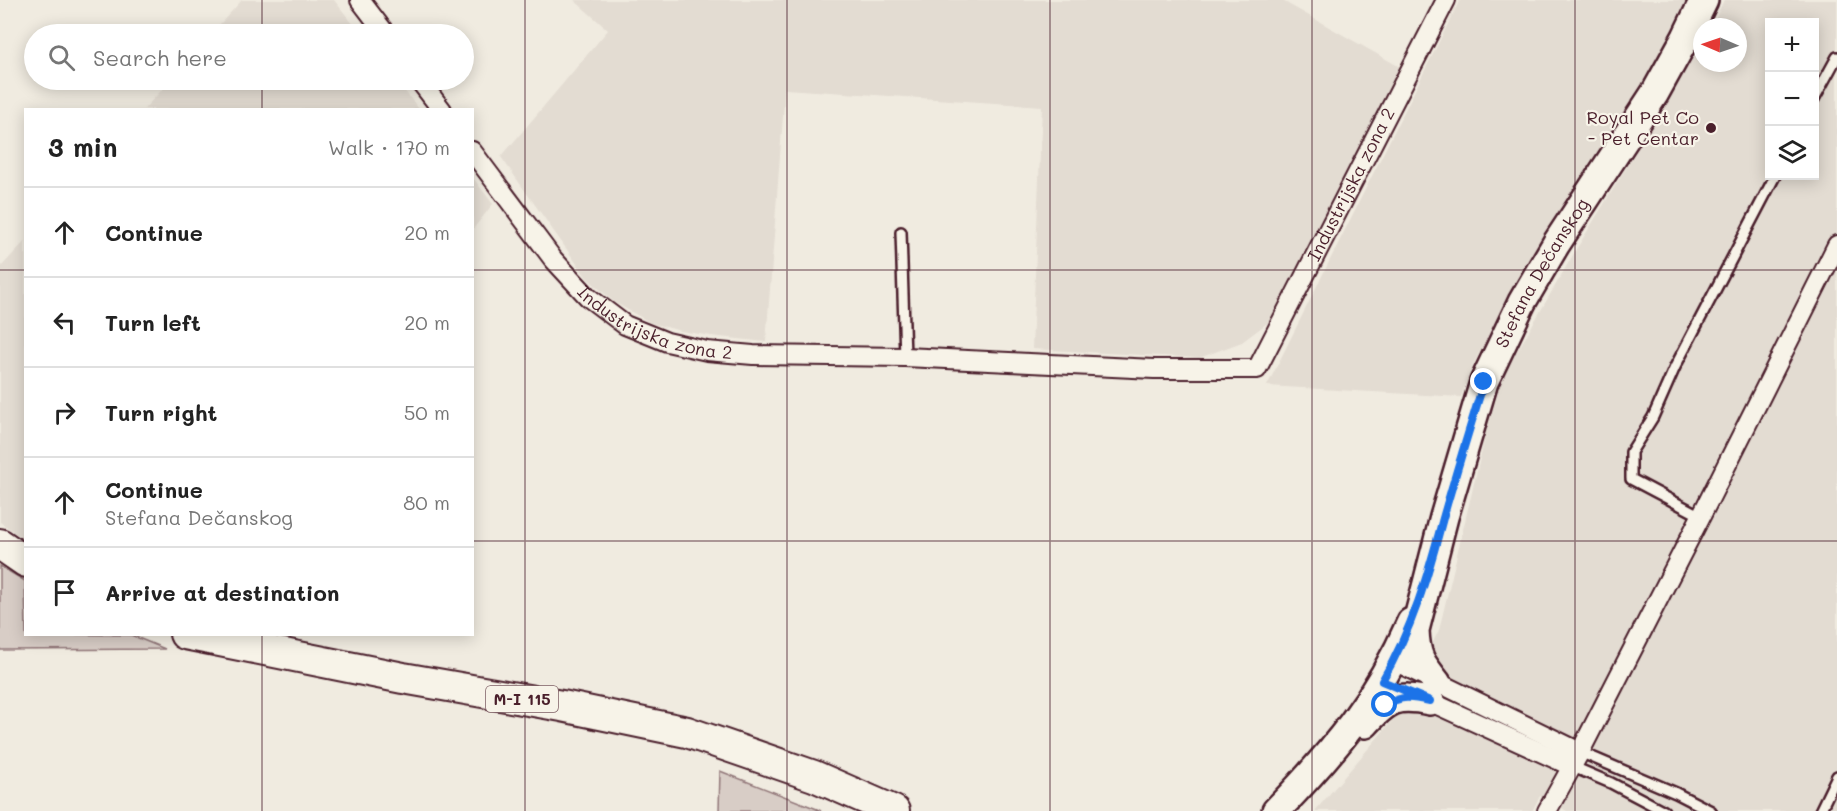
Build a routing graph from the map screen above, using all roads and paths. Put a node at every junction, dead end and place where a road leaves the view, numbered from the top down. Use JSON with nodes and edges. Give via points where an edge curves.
{"nodes":[{"id":1,"x":360,"y":0,"type":"edge"},
{"id":2,"x":1446,"y":0,"type":"edge"},
{"id":3,"x":1704,"y":0,"type":"edge"},
{"id":4,"x":378,"y":24,"type":"edge"},
{"id":5,"x":1837,"y":57,"type":"edge"},
{"id":6,"x":427,"y":90,"type":"edge"},
{"id":7,"x":1819,"y":91,"type":"edge"},
{"id":8,"x":440,"y":108,"type":"edge"},
{"id":9,"x":474,"y":154,"type":"edge"},
{"id":10,"x":1773,"y":180,"type":"edge"},
{"id":11,"x":901,"y":232,"type":"dead end"},
{"id":12,"x":1837,"y":245,"type":"edge"},
{"id":13,"x":905,"y":357,"type":"junction"},
{"id":14,"x":1701,"y":516,"type":"junction"},
{"id":15,"x":0,"y":544,"type":"edge"},
{"id":16,"x":24,"y":561,"type":"edge"},
{"id":17,"x":1430,"y":569,"type":"junction"},
{"id":18,"x":195,"y":636,"type":"edge"},
{"id":19,"x":1388,"y":671,"type":"junction"},
{"id":20,"x":1434,"y":692,"type":"junction"},
{"id":21,"x":1576,"y":759,"type":"junction"},
{"id":22,"x":1317,"y":768,"type":"junction"},
{"id":23,"x":1837,"y":776,"type":"edge"},
{"id":24,"x":1299,"y":787,"type":"junction"},
{"id":25,"x":850,"y":793,"type":"junction"},
{"id":26,"x":879,"y":811,"type":"edge"},
{"id":27,"x":894,"y":811,"type":"edge"},
{"id":28,"x":1264,"y":811,"type":"edge"},
{"id":29,"x":1276,"y":811,"type":"edge"},
{"id":30,"x":1547,"y":811,"type":"edge"},
{"id":31,"x":1664,"y":811,"type":"edge"},
{"id":32,"x":1712,"y":811,"type":"edge"},
{"id":33,"x":1820,"y":811,"type":"edge"}],
"edges":[{"from":1,"to":4,"type":"street"},
{"from":2,"to":13,"type":"street","name":"Industrijska zona 2","via":[[1257,369],[1154,369]]},
{"from":3,"to":17,"type":"main road","name":"Stefana Dečanskog","via":[[1655,93],[1522,302],[1484,382]]},
{"from":5,"to":7,"type":"lane"},
{"from":6,"to":8,"type":"street"},
{"from":9,"to":13,"type":"street","name":"Industrijska zona 2","via":[[553,259],[588,297],[626,325],[667,342],[707,351]]},
{"from":10,"to":14,"type":"lane","via":[[1653,417],[1631,452],[1631,479]]},
{"from":11,"to":13,"type":"lane"},
{"from":12,"to":14,"type":"street"},
{"from":14,"to":21,"type":"street"},
{"from":15,"to":16,"type":"main road"},
{"from":17,"to":19,"type":"main road"},
{"from":17,"to":20,"type":"main road","via":[[1415,630],[1416,649]]},
{"from":18,"to":25,"type":"main road","number":"M-I 115","via":[[687,732],[814,776]]},
{"from":19,"to":20,"type":"street"},
{"from":19,"to":22,"type":"main road","via":[[1350,728]]},
{"from":20,"to":21,"type":"street"},
{"from":20,"to":22,"type":"main road","via":[[1385,705]]},
{"from":21,"to":30,"type":"street"},
{"from":21,"to":31,"type":"lane"},
{"from":21,"to":32,"type":"lane","via":[[1676,793]]},
{"from":22,"to":24,"type":"main road"},
{"from":23,"to":33,"type":"lane"},
{"from":24,"to":28,"type":"main road"},
{"from":24,"to":29,"type":"main road"},
{"from":25,"to":26,"type":"main road","number":"M-I 115"},
{"from":25,"to":27,"type":"main road","number":"M-I 115"}]}
